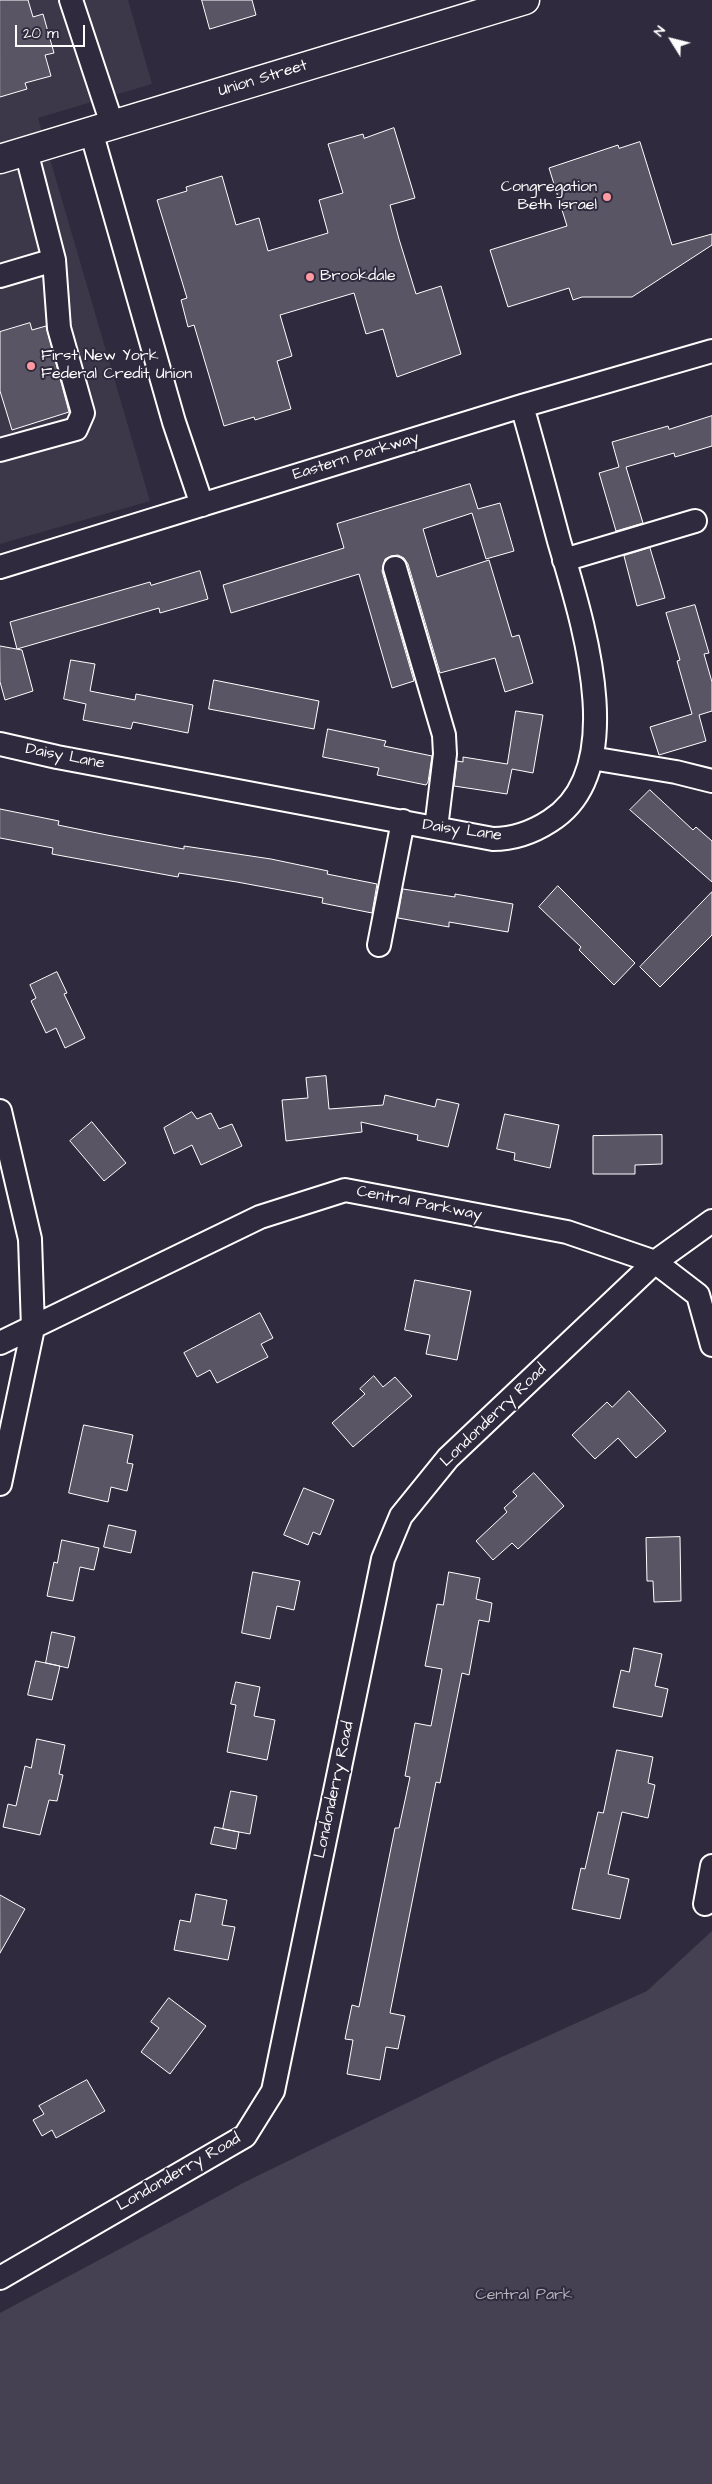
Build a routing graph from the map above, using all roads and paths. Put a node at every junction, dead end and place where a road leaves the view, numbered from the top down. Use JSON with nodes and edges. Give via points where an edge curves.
{"nodes":[{"id":1,"x":71,"y":0,"type":"edge"},
{"id":2,"x":525,"y":0,"type":"edge"},
{"id":3,"x":101,"y":128,"type":"junction"},
{"id":4,"x":26,"y":151,"type":"junction"},
{"id":5,"x":0,"y":159,"type":"edge"},
{"id":6,"x":54,"y":260,"type":"junction"},
{"id":7,"x":0,"y":276,"type":"edge"},
{"id":8,"x":712,"y":351,"type":"edge"},
{"id":9,"x":522,"y":406,"type":"junction"},
{"id":10,"x":0,"y":450,"type":"edge"},
{"id":11,"x":202,"y":505,"type":"junction"},
{"id":12,"x":694,"y":521,"type":"dead end"},
{"id":13,"x":564,"y":560,"type":"junction"},
{"id":14,"x":0,"y":567,"type":"edge"},
{"id":15,"x":395,"y":568,"type":"dead end"},
{"id":16,"x":0,"y":744,"type":"edge"},
{"id":17,"x":590,"y":758,"type":"junction"},
{"id":18,"x":712,"y":781,"type":"edge"},
{"id":19,"x":403,"y":821,"type":"junction"},
{"id":20,"x":436,"y":828,"type":"junction"},
{"id":21,"x":379,"y":945,"type":"dead end"},
{"id":22,"x":0,"y":1111,"type":"edge"},
{"id":23,"x":712,"y":1221,"type":"edge"},
{"id":24,"x":655,"y":1262,"type":"junction"},
{"id":25,"x":34,"y":1328,"type":"junction"},
{"id":26,"x":0,"y":1343,"type":"edge"},
{"id":27,"x":712,"y":1345,"type":"edge"},
{"id":28,"x":0,"y":1484,"type":"edge"},
{"id":29,"x":712,"y":1866,"type":"edge"},
{"id":30,"x":705,"y":1904,"type":"dead end"},
{"id":31,"x":0,"y":2278,"type":"edge"}],
"edges":[{"from":1,"to":3,"type":"street"},
{"from":2,"to":3,"type":"main road","name":"Union Street"},
{"from":3,"to":4,"type":"main road","name":"Union Street"},
{"from":3,"to":11,"type":"street","via":[[122,248]]},
{"from":4,"to":5,"type":"main road","name":"Union Street"},
{"from":4,"to":6,"type":"street"},
{"from":6,"to":7,"type":"street"},
{"from":6,"to":10,"type":"street","via":[[59,328],[83,413],[76,429]]},
{"from":8,"to":9,"type":"street","name":"Eastern Parkway"},
{"from":9,"to":11,"type":"street","name":"Eastern Parkway"},
{"from":9,"to":13,"type":"street","name":"Daisy Lane"},
{"from":11,"to":14,"type":"street","name":"Eastern Parkway"},
{"from":12,"to":13,"type":"street"},
{"from":13,"to":17,"type":"street","name":"Daisy Lane","via":[[593,670],[595,718]]},
{"from":15,"to":20,"type":"street","via":[[444,735],[445,754]]},
{"from":16,"to":19,"type":"street","name":"Daisy Lane"},
{"from":17,"to":18,"type":"street"},
{"from":17,"to":20,"type":"street","name":"Daisy Lane","via":[[574,798],[558,816],[537,829],[500,839]]},
{"from":19,"to":20,"type":"street","name":"Daisy Lane"},
{"from":19,"to":21,"type":"street"},
{"from":22,"to":25,"type":"street","via":[[30,1239]]},
{"from":23,"to":24,"type":"street","name":"Londonderry Road"},
{"from":24,"to":25,"type":"street","name":"Central Parkway","via":[[567,1232],[345,1190],[260,1217]]},
{"from":24,"to":27,"type":"street","name":"Central Parkway","via":[[698,1295]]},
{"from":24,"to":31,"type":"street","name":"Londonderry Road","via":[[448,1458],[401,1516],[383,1559],[273,2091],[258,2117],[245,2136]]},
{"from":25,"to":26,"type":"street","name":"Central Parkway"},
{"from":25,"to":28,"type":"street"},
{"from":29,"to":30,"type":"street"}]}
